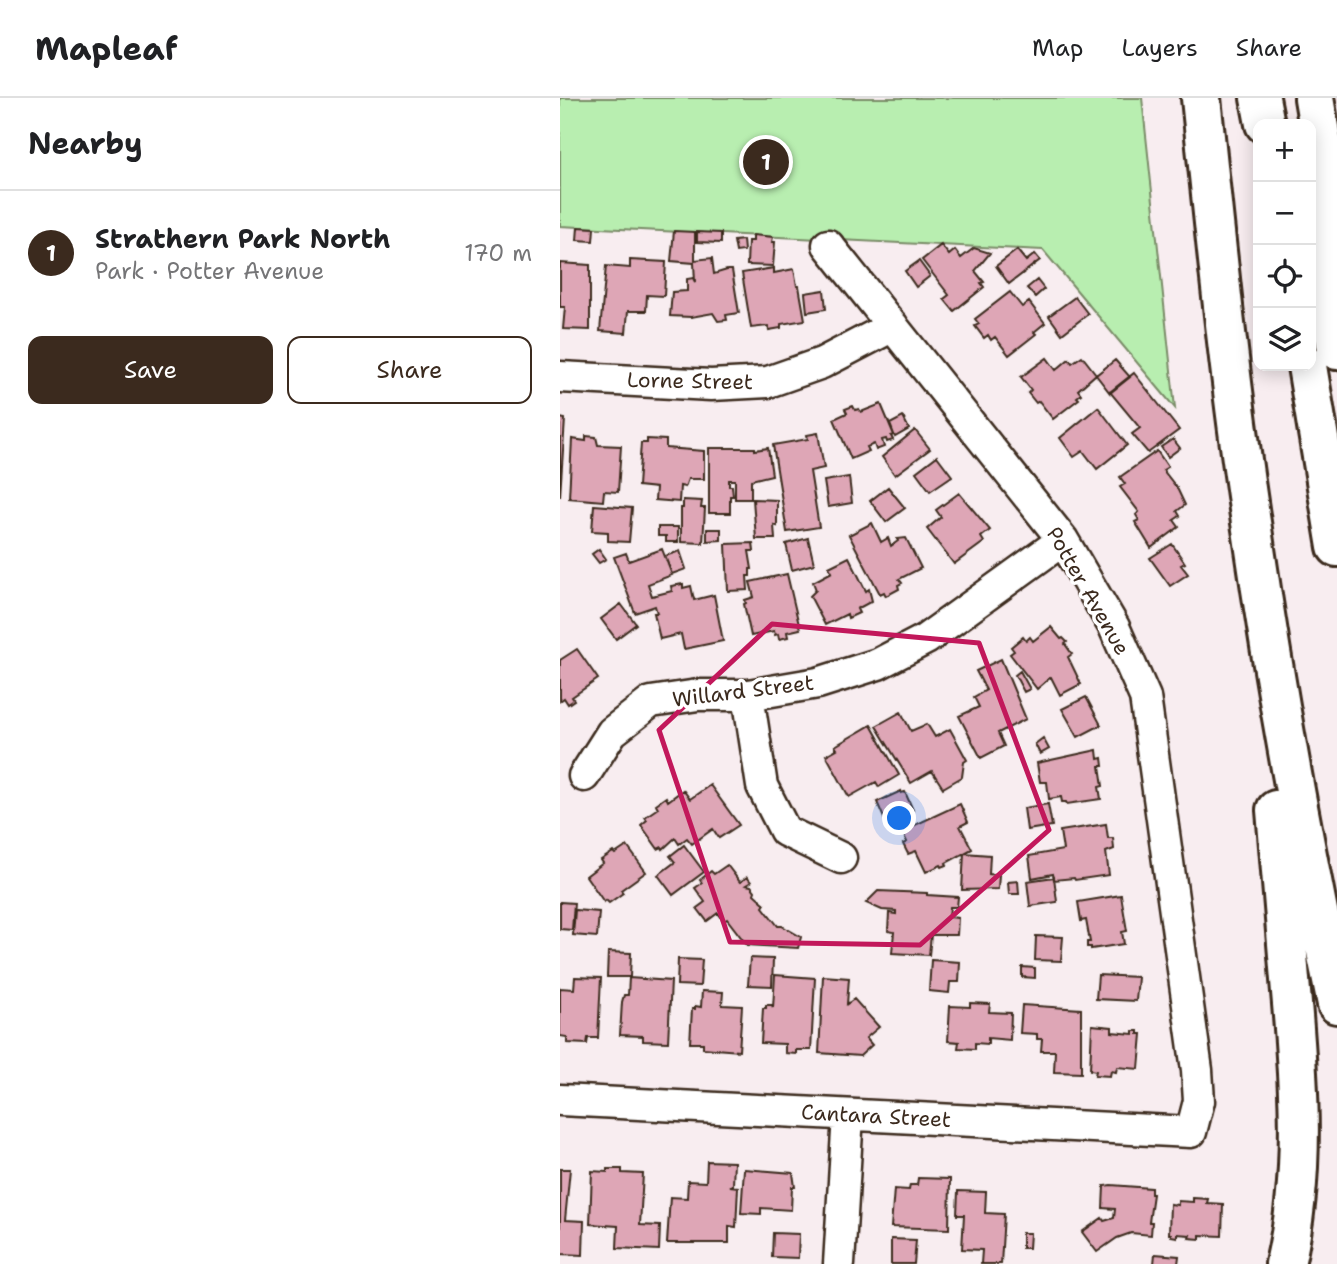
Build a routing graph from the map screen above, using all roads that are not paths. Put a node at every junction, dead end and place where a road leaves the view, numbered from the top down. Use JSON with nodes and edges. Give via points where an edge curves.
{"nodes":[{"id":1,"x":1201,"y":98,"type":"edge"},
{"id":2,"x":1260,"y":98,"type":"edge"},
{"id":3,"x":1295,"y":98,"type":"edge"},
{"id":4,"x":1314,"y":98,"type":"edge"},
{"id":5,"x":1336,"y":98,"type":"edge"},
{"id":6,"x":1337,"y":105,"type":"edge"},
{"id":7,"x":1264,"y":119,"type":"edge"},
{"id":8,"x":1298,"y":119,"type":"edge"},
{"id":9,"x":1316,"y":223,"type":"edge"},
{"id":10,"x":1337,"y":232,"type":"edge"},
{"id":11,"x":828,"y":245,"type":"dead end"},
{"id":12,"x":892,"y":327,"type":"junction"},
{"id":13,"x":1337,"y":350,"type":"edge"},
{"id":14,"x":1308,"y":371,"type":"edge"},
{"id":15,"x":560,"y":377,"type":"edge"},
{"id":16,"x":1252,"y":529,"type":"junction"},
{"id":17,"x":1063,"y":540,"type":"junction"},
{"id":18,"x":1337,"y":547,"type":"edge"},
{"id":19,"x":748,"y":695,"type":"junction"},
{"id":20,"x":584,"y":776,"type":"dead end"},
{"id":21,"x":841,"y":858,"type":"dead end"},
{"id":22,"x":1337,"y":1004,"type":"edge"},
{"id":23,"x":560,"y":1100,"type":"edge"},
{"id":24,"x":848,"y":1115,"type":"junction"},
{"id":25,"x":1191,"y":1132,"type":"joint"},
{"id":26,"x":839,"y":1264,"type":"edge"},
{"id":27,"x":1285,"y":1264,"type":"edge"}],
"edges":[{"from":1,"to":16,"type":"highway"},
{"from":2,"to":7,"type":"highway"},
{"from":3,"to":8,"type":"highway"},
{"from":4,"to":10,"type":"highway"},
{"from":5,"to":6,"type":"highway"},
{"from":9,"to":13,"type":"highway"},
{"from":11,"to":12,"type":"street","name":"Potter Avenue"},
{"from":12,"to":15,"type":"street","name":"Lorne Street","via":[[822,363],[768,382],[711,385]]},
{"from":12,"to":17,"type":"street","name":"Potter Avenue"},
{"from":14,"to":18,"type":"highway"},
{"from":16,"to":22,"type":"highway","via":[[1309,871]]},
{"from":16,"to":27,"type":"highway","via":[[1296,1051],[1299,1172]]},
{"from":17,"to":19,"type":"street","name":"Willard Street","via":[[926,639],[878,664],[818,683]]},
{"from":17,"to":25,"type":"street","name":"Potter Avenue","via":[[1114,627],[1145,697],[1197,1070],[1199,1101]]},
{"from":19,"to":20,"type":"street","name":"Willard Street","via":[[698,695],[651,702],[612,732]]},
{"from":19,"to":21,"type":"street","via":[[762,786],[785,831]]},
{"from":23,"to":24,"type":"street","name":"Cantara Street"},
{"from":24,"to":25,"type":"street","name":"Cantara Street"},
{"from":24,"to":26,"type":"street"}]}
